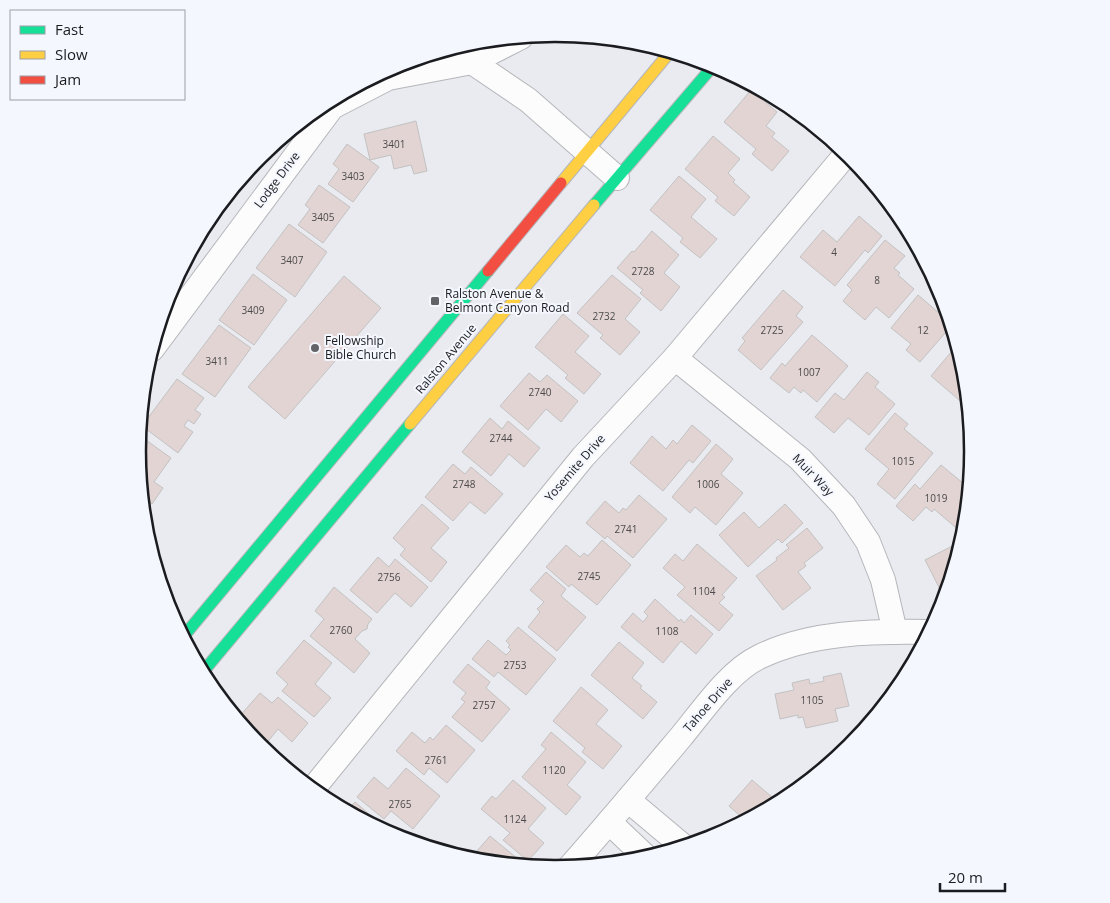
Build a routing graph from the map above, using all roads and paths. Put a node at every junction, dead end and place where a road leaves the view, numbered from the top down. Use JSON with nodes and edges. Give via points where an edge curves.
{"nodes":[{"id":1,"x":480,"y":49,"type":"edge"},
{"id":2,"x":464,"y":54,"type":"edge"},
{"id":3,"x":665,"y":57,"type":"edge"},
{"id":4,"x":708,"y":73,"type":"edge"},
{"id":5,"x":392,"y":77,"type":"edge"},
{"id":6,"x":378,"y":83,"type":"edge"},
{"id":7,"x":344,"y":101,"type":"edge"},
{"id":8,"x":330,"y":110,"type":"edge"},
{"id":9,"x":586,"y":152,"type":"junction"},
{"id":10,"x":841,"y":159,"type":"edge"},
{"id":11,"x":617,"y":178,"type":"junction"},
{"id":12,"x":164,"y":333,"type":"edge"},
{"id":13,"x":675,"y":358,"type":"junction"},
{"id":14,"x":188,"y":631,"type":"edge"},
{"id":15,"x":895,"y":632,"type":"junction"},
{"id":16,"x":922,"y":632,"type":"edge"},
{"id":17,"x":207,"y":667,"type":"edge"},
{"id":18,"x":317,"y":784,"type":"edge"},
{"id":19,"x":628,"y":800,"type":"junction"},
{"id":20,"x":609,"y":822,"type":"junction"},
{"id":21,"x":678,"y":842,"type":"edge"},
{"id":22,"x":641,"y":852,"type":"edge"},
{"id":23,"x":576,"y":860,"type":"edge"}],
"edges":[{"from":1,"to":2,"type":"street","name":"Lodge Drive"},
{"from":2,"to":5,"type":"street","name":"Lodge Drive"},
{"from":2,"to":9,"type":"street","via":[[528,100]]},
{"from":3,"to":9,"type":"main road","name":"Ralston Avenue"},
{"from":4,"to":11,"type":"main road","name":"Ralston Avenue"},
{"from":6,"to":7,"type":"street","name":"Lodge Drive"},
{"from":8,"to":12,"type":"street","name":"Lodge Drive"},
{"from":9,"to":11,"type":"street"},
{"from":9,"to":14,"type":"main road","name":"Ralston Avenue"},
{"from":10,"to":13,"type":"street","name":"Yosemite Drive"},
{"from":11,"to":17,"type":"main road","name":"Ralston Avenue"},
{"from":13,"to":15,"type":"street","name":"Muir Way","via":[[800,459],[844,506],[871,549],[883,580]]},
{"from":13,"to":18,"type":"street","name":"Yosemite Drive","via":[[583,457]]},
{"from":15,"to":16,"type":"street","name":"Tahoe Drive"},
{"from":15,"to":19,"type":"street","name":"Tahoe Drive","via":[[837,636],[789,644],[757,658],[729,679]]},
{"from":19,"to":20,"type":"street","name":"Tahoe Drive"},
{"from":19,"to":21,"type":"street"},
{"from":20,"to":22,"type":"street"},
{"from":20,"to":23,"type":"street","name":"Tahoe Drive"}]}
